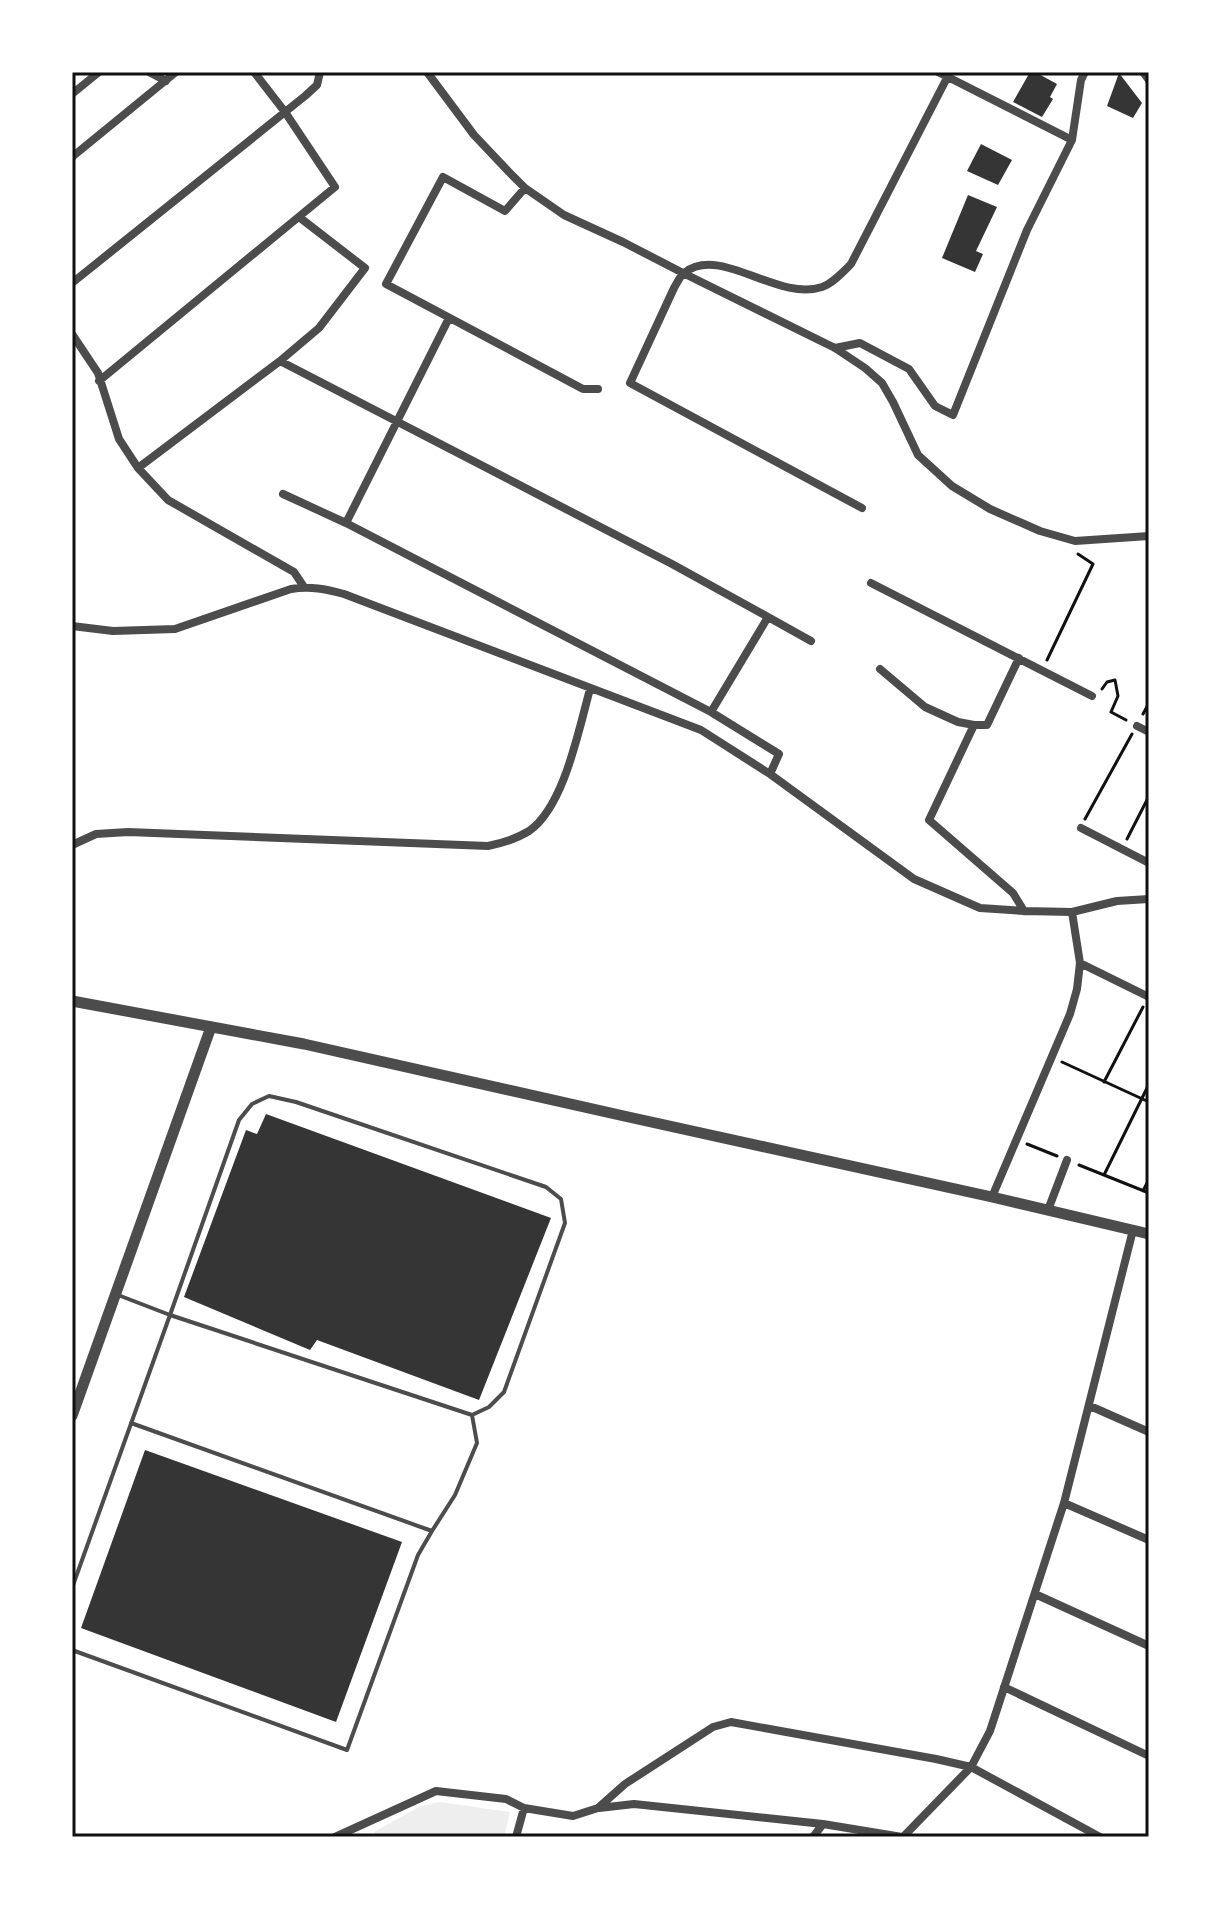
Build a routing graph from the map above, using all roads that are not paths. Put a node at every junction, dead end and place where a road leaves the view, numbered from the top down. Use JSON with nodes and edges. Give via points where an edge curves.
{"nodes":[{"id":1,"x":99,"y":72,"type":"edge"},
{"id":2,"x":149,"y":72,"type":"edge"},
{"id":3,"x":176,"y":72,"type":"edge"},
{"id":4,"x":254,"y":72,"type":"edge"},
{"id":5,"x":320,"y":72,"type":"edge"},
{"id":6,"x":427,"y":72,"type":"edge"},
{"id":7,"x":938,"y":72,"type":"edge"},
{"id":8,"x":1085,"y":72,"type":"edge"},
{"id":9,"x":1143,"y":72,"type":"edge"},
{"id":10,"x":948,"y":74,"type":"edge"},
{"id":11,"x":1149,"y":80,"type":"edge"},
{"id":12,"x":166,"y":81,"type":"junction"},
{"id":13,"x":72,"y":94,"type":"edge"},
{"id":14,"x":285,"y":112,"type":"junction"},
{"id":15,"x":1072,"y":140,"type":"junction"},
{"id":16,"x":72,"y":157,"type":"edge"},
{"id":17,"x":525,"y":188,"type":"junction"},
{"id":18,"x":299,"y":217,"type":"junction"},
{"id":19,"x":683,"y":273,"type":"junction"},
{"id":20,"x":72,"y":283,"type":"edge"},
{"id":21,"x":449,"y":318,"type":"junction"},
{"id":22,"x":72,"y":334,"type":"edge"},
{"id":23,"x":835,"y":348,"type":"junction"},
{"id":24,"x":280,"y":361,"type":"junction"},
{"id":25,"x":99,"y":381,"type":"junction"},
{"id":26,"x":598,"y":389,"type":"dead end"},
{"id":27,"x":398,"y":422,"type":"junction"},
{"id":28,"x":138,"y":468,"type":"junction"},
{"id":29,"x":283,"y":494,"type":"dead end"},
{"id":30,"x":862,"y":508,"type":"dead end"},
{"id":31,"x":346,"y":523,"type":"junction"},
{"id":32,"x":1149,"y":536,"type":"edge"},
{"id":33,"x":871,"y":583,"type":"dead end"},
{"id":34,"x":304,"y":587,"type":"junction"},
{"id":35,"x":768,"y":617,"type":"junction"},
{"id":36,"x":72,"y":626,"type":"edge"},
{"id":37,"x":811,"y":641,"type":"dead end"},
{"id":38,"x":1019,"y":658,"type":"junction"},
{"id":39,"x":880,"y":669,"type":"dead end"},
{"id":40,"x":590,"y":689,"type":"junction"},
{"id":41,"x":1092,"y":696,"type":"road end"},
{"id":42,"x":711,"y":712,"type":"junction"},
{"id":43,"x":974,"y":725,"type":"junction"},
{"id":44,"x":1137,"y":726,"type":"road end"},
{"id":45,"x":1149,"y":732,"type":"edge"},
{"id":46,"x":770,"y":774,"type":"junction"},
{"id":47,"x":1081,"y":828,"type":"road end"},
{"id":48,"x":72,"y":845,"type":"edge"},
{"id":49,"x":1149,"y":863,"type":"edge"},
{"id":50,"x":1149,"y":899,"type":"edge"},
{"id":51,"x":1024,"y":911,"type":"junction"},
{"id":52,"x":1072,"y":912,"type":"junction"},
{"id":53,"x":1080,"y":963,"type":"junction"},
{"id":54,"x":1148,"y":997,"type":"edge"},
{"id":55,"x":72,"y":1001,"type":"edge"},
{"id":56,"x":211,"y":1027,"type":"junction"},
{"id":57,"x":1067,"y":1160,"type":"road end"},
{"id":58,"x":992,"y":1197,"type":"junction"},
{"id":59,"x":1048,"y":1210,"type":"junction"},
{"id":60,"x":1133,"y":1230,"type":"junction"},
{"id":61,"x":1149,"y":1234,"type":"edge"},
{"id":62,"x":116,"y":1294,"type":"junction"},
{"id":63,"x":170,"y":1315,"type":"junction"},
{"id":64,"x":1090,"y":1406,"type":"junction"},
{"id":65,"x":472,"y":1415,"type":"junction"},
{"id":66,"x":72,"y":1416,"type":"edge"},
{"id":67,"x":131,"y":1423,"type":"junction"},
{"id":68,"x":1149,"y":1432,"type":"edge"},
{"id":69,"x":1064,"y":1503,"type":"junction"},
{"id":70,"x":432,"y":1531,"type":"junction"},
{"id":71,"x":1149,"y":1540,"type":"edge"},
{"id":72,"x":72,"y":1588,"type":"edge"},
{"id":73,"x":1035,"y":1594,"type":"junction"},
{"id":74,"x":1149,"y":1646,"type":"edge"},
{"id":75,"x":72,"y":1650,"type":"edge"},
{"id":76,"x":1004,"y":1687,"type":"junction"},
{"id":77,"x":1149,"y":1756,"type":"edge"},
{"id":78,"x":971,"y":1767,"type":"junction"},
{"id":79,"x":524,"y":1808,"type":"junction"},
{"id":80,"x":598,"y":1808,"type":"junction"},
{"id":81,"x":823,"y":1824,"type":"junction"},
{"id":82,"x":335,"y":1837,"type":"edge"},
{"id":83,"x":516,"y":1837,"type":"edge"},
{"id":84,"x":813,"y":1837,"type":"edge"},
{"id":85,"x":903,"y":1837,"type":"edge"},
{"id":86,"x":1100,"y":1837,"type":"edge"}],
"edges":[{"from":1,"to":13,"type":"street"},
{"from":2,"to":12,"type":"street"},
{"from":3,"to":12,"type":"street"},
{"from":4,"to":14,"type":"street"},
{"from":5,"to":14,"type":"street","via":[[317,85]]},
{"from":6,"to":17,"type":"street","via":[[474,135]]},
{"from":7,"to":10,"type":"street"},
{"from":8,"to":15,"type":"street"},
{"from":9,"to":11,"type":"street"},
{"from":10,"to":15,"type":"street"},
{"from":10,"to":19,"type":"street","via":[[851,264],[836,278],[824,286],[788,289],[716,266],[702,264]]},
{"from":12,"to":16,"type":"street"},
{"from":14,"to":18,"type":"street","via":[[335,187]]},
{"from":14,"to":20,"type":"street"},
{"from":15,"to":23,"type":"street","via":[[1027,230],[953,415],[935,406],[909,369],[860,343]]},
{"from":17,"to":19,"type":"street","via":[[564,215]]},
{"from":17,"to":21,"type":"street","via":[[505,211],[443,177],[386,284]]},
{"from":18,"to":24,"type":"street","via":[[365,268],[319,328]]},
{"from":18,"to":25,"type":"street"},
{"from":19,"to":23,"type":"street"},
{"from":19,"to":30,"type":"street","via":[[630,383]]},
{"from":21,"to":26,"type":"street","via":[[583,389]]},
{"from":21,"to":27,"type":"street"},
{"from":22,"to":25,"type":"street"},
{"from":23,"to":32,"type":"street","via":[[882,383],[918,455],[952,486],[990,509],[1070,540]]},
{"from":24,"to":27,"type":"street"},
{"from":24,"to":28,"type":"street"},
{"from":25,"to":28,"type":"street","via":[[119,439]]},
{"from":27,"to":31,"type":"street"},
{"from":27,"to":35,"type":"street"},
{"from":28,"to":34,"type":"street","via":[[168,500],[294,572]]},
{"from":29,"to":31,"type":"street"},
{"from":31,"to":42,"type":"street"},
{"from":33,"to":38,"type":"street"},
{"from":34,"to":36,"type":"street","via":[[175,629]]},
{"from":34,"to":40,"type":"street","via":[[344,594]]},
{"from":35,"to":37,"type":"street"},
{"from":35,"to":42,"type":"street"},
{"from":38,"to":41,"type":"street"},
{"from":38,"to":43,"type":"street","via":[[987,725]]},
{"from":39,"to":43,"type":"street","via":[[925,707]]},
{"from":40,"to":46,"type":"street","via":[[701,730]]},
{"from":40,"to":48,"type":"street","via":[[551,808],[532,829],[511,841],[488,846],[128,832],[96,834]]},
{"from":42,"to":46,"type":"street","via":[[779,754]]},
{"from":43,"to":51,"type":"street","via":[[929,820],[1013,893]]},
{"from":44,"to":45,"type":"street"},
{"from":46,"to":51,"type":"street","via":[[914,879],[980,908]]},
{"from":47,"to":49,"type":"street"},
{"from":50,"to":52,"type":"street"},
{"from":51,"to":52,"type":"street"},
{"from":52,"to":53,"type":"street"},
{"from":53,"to":54,"type":"street"},
{"from":53,"to":58,"type":"street","via":[[1070,1014]]},
{"from":55,"to":56,"type":"street"},
{"from":56,"to":58,"type":"street"},
{"from":56,"to":62,"type":"street"},
{"from":57,"to":59,"type":"street"},
{"from":58,"to":59,"type":"street"},
{"from":59,"to":60,"type":"street"},
{"from":60,"to":61,"type":"street"},
{"from":60,"to":64,"type":"street"},
{"from":62,"to":63,"type":"lane"},
{"from":62,"to":66,"type":"street"},
{"from":63,"to":65,"type":"lane"},
{"from":63,"to":65,"type":"lane","via":[[239,1120],[252,1104],[269,1096],[296,1102],[546,1187],[561,1199],[565,1223],[504,1392]]},
{"from":63,"to":67,"type":"lane"},
{"from":64,"to":68,"type":"street"},
{"from":64,"to":69,"type":"street"},
{"from":65,"to":70,"type":"lane","via":[[477,1443],[455,1495]]},
{"from":67,"to":70,"type":"lane"},
{"from":67,"to":72,"type":"lane"},
{"from":69,"to":71,"type":"street"},
{"from":69,"to":73,"type":"street"},
{"from":70,"to":75,"type":"lane","via":[[418,1555],[347,1750]]},
{"from":73,"to":74,"type":"street"},
{"from":73,"to":76,"type":"street"},
{"from":76,"to":77,"type":"street"},
{"from":76,"to":78,"type":"street"},
{"from":78,"to":80,"type":"street","via":[[731,1722],[713,1727],[625,1784]]},
{"from":78,"to":85,"type":"street"},
{"from":78,"to":86,"type":"street"},
{"from":79,"to":80,"type":"street","via":[[573,1816]]},
{"from":79,"to":82,"type":"street","via":[[506,1799],[436,1791]]},
{"from":79,"to":83,"type":"street"},
{"from":80,"to":81,"type":"street","via":[[634,1804]]},
{"from":81,"to":84,"type":"street"},
{"from":81,"to":85,"type":"street"}]}
